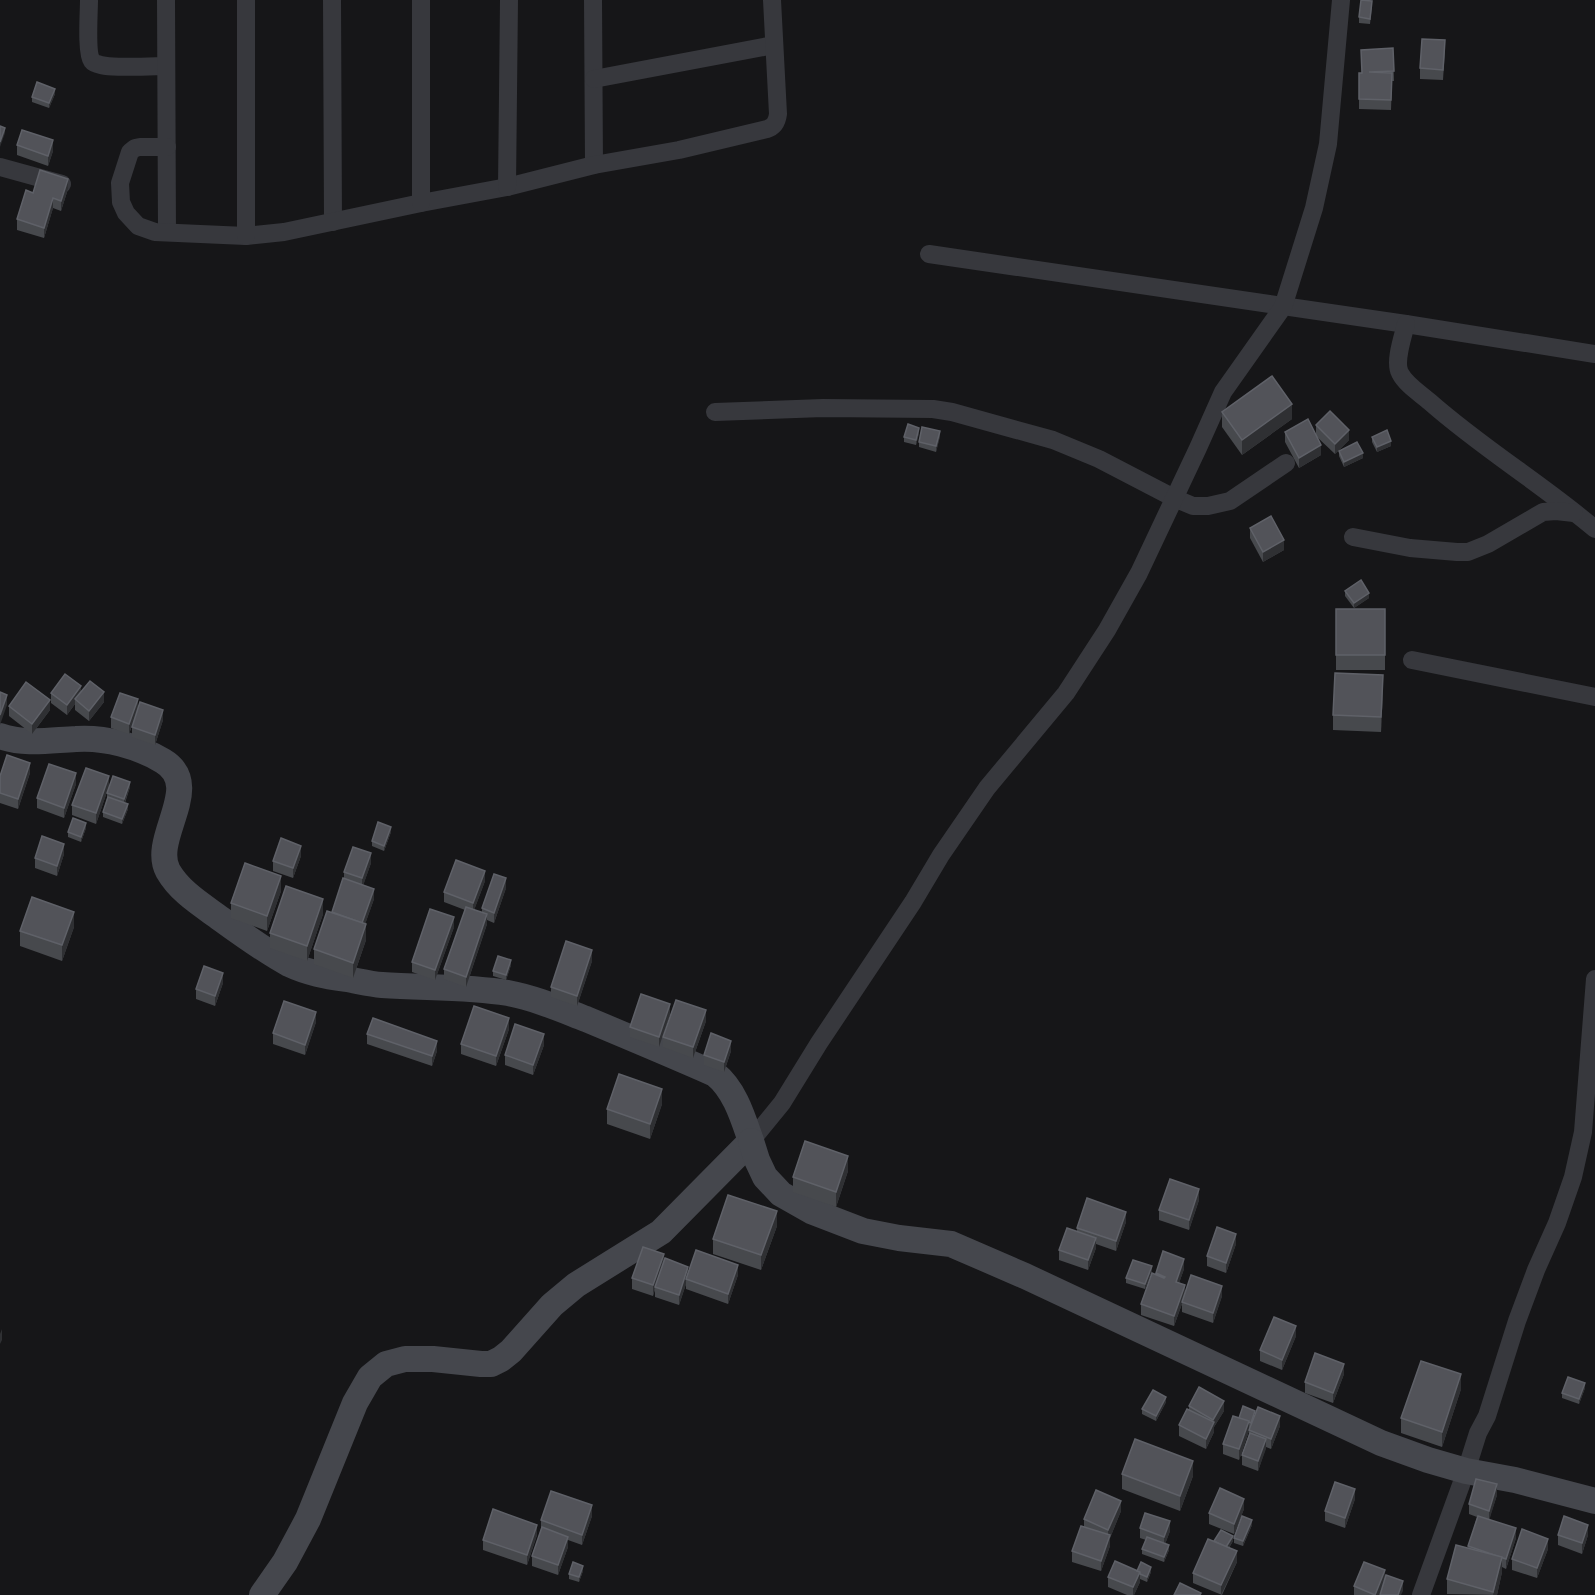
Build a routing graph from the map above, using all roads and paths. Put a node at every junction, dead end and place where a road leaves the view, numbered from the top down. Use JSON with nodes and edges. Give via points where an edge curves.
{"nodes":[{"id":1,"x":89,"y":0,"type":"edge"},
{"id":2,"x":166,"y":0,"type":"edge"},
{"id":3,"x":246,"y":0,"type":"edge"},
{"id":4,"x":332,"y":0,"type":"edge"},
{"id":5,"x":421,"y":0,"type":"edge"},
{"id":6,"x":509,"y":0,"type":"edge"},
{"id":7,"x":593,"y":0,"type":"edge"},
{"id":8,"x":772,"y":0,"type":"edge"},
{"id":9,"x":1341,"y":0,"type":"edge"},
{"id":10,"x":774,"y":45,"type":"junction"},
{"id":11,"x":166,"y":66,"type":"junction"},
{"id":12,"x":594,"y":79,"type":"junction"},
{"id":13,"x":167,"y":147,"type":"junction"},
{"id":14,"x":594,"y":165,"type":"junction"},
{"id":15,"x":0,"y":167,"type":"edge"},
{"id":16,"x":63,"y":184,"type":"edge"},
{"id":17,"x":507,"y":187,"type":"junction"},
{"id":18,"x":421,"y":203,"type":"junction"},
{"id":19,"x":333,"y":222,"type":"junction"},
{"id":20,"x":167,"y":232,"type":"junction"},
{"id":21,"x":246,"y":236,"type":"junction"},
{"id":22,"x":929,"y":254,"type":"dead end"},
{"id":23,"x":1282,"y":307,"type":"junction"},
{"id":24,"x":1406,"y":324,"type":"junction"},
{"id":25,"x":1595,"y":354,"type":"edge"},
{"id":26,"x":715,"y":412,"type":"dead end"},
{"id":27,"x":1286,"y":463,"type":"dead end"},
{"id":28,"x":1174,"y":498,"type":"junction"},
{"id":29,"x":1576,"y":513,"type":"junction"},
{"id":30,"x":1595,"y":529,"type":"edge"},
{"id":31,"x":1353,"y":537,"type":"dead end"},
{"id":32,"x":1412,"y":660,"type":"dead end"},
{"id":33,"x":1595,"y":697,"type":"edge"},
{"id":34,"x":0,"y":736,"type":"edge"},
{"id":35,"x":1595,"y":979,"type":"edge"},
{"id":36,"x":752,"y":1142,"type":"junction"},
{"id":37,"x":1466,"y":1472,"type":"junction"},
{"id":38,"x":1595,"y":1501,"type":"edge"},
{"id":39,"x":262,"y":1595,"type":"edge"},
{"id":40,"x":1421,"y":1595,"type":"edge"}],
"edges":[{"from":1,"to":11,"type":"street","via":[[90,60],[117,66]]},
{"from":2,"to":11,"type":"street"},
{"from":3,"to":21,"type":"street"},
{"from":4,"to":19,"type":"street"},
{"from":5,"to":18,"type":"street"},
{"from":6,"to":17,"type":"street"},
{"from":7,"to":12,"type":"street"},
{"from":8,"to":10,"type":"street"},
{"from":9,"to":23,"type":"street","via":[[1328,144],[1314,208]]},
{"from":10,"to":12,"type":"street"},
{"from":10,"to":14,"type":"street","via":[[778,114],[772,128]]},
{"from":11,"to":13,"type":"street"},
{"from":12,"to":14,"type":"street"},
{"from":13,"to":20,"type":"street"},
{"from":13,"to":20,"type":"street","via":[[140,147],[130,152],[119,193],[126,213],[138,226]]},
{"from":14,"to":17,"type":"street"},
{"from":15,"to":16,"type":"street"},
{"from":17,"to":18,"type":"street"},
{"from":18,"to":19,"type":"street"},
{"from":19,"to":21,"type":"street"},
{"from":20,"to":21,"type":"street"},
{"from":22,"to":23,"type":"street"},
{"from":23,"to":24,"type":"street"},
{"from":23,"to":28,"type":"street","via":[[1223,392]]},
{"from":24,"to":25,"type":"street"},
{"from":24,"to":29,"type":"street","via":[[1397,363],[1407,382],[1458,427]]},
{"from":26,"to":28,"type":"street","via":[[833,408],[952,412],[1053,440]]},
{"from":27,"to":28,"type":"street","via":[[1230,501],[1194,506]]},
{"from":28,"to":36,"type":"street","via":[[1139,573],[1066,693],[987,788],[782,1103]]},
{"from":29,"to":30,"type":"street"},
{"from":29,"to":31,"type":"street","via":[[1543,512],[1468,552],[1410,548]]},
{"from":32,"to":33,"type":"street"},
{"from":34,"to":36,"type":"street","via":[[29,741],[95,739],[142,751],[166,763],[177,777],[179,789],[165,844],[167,870],[186,894],[272,955],[317,975],[380,985],[476,988],[550,1005],[715,1074],[732,1093]]},
{"from":35,"to":37,"type":"street","via":[[1583,1132],[1573,1177],[1517,1321]]},
{"from":36,"to":37,"type":"street","via":[[765,1177],[781,1194],[811,1211],[863,1231],[951,1244],[1381,1443]]},
{"from":36,"to":39,"type":"street","via":[[661,1232],[576,1285],[501,1359],[491,1364],[405,1359],[386,1364],[370,1377],[355,1403],[308,1519]]},
{"from":37,"to":38,"type":"street"},
{"from":37,"to":40,"type":"street"}]}
